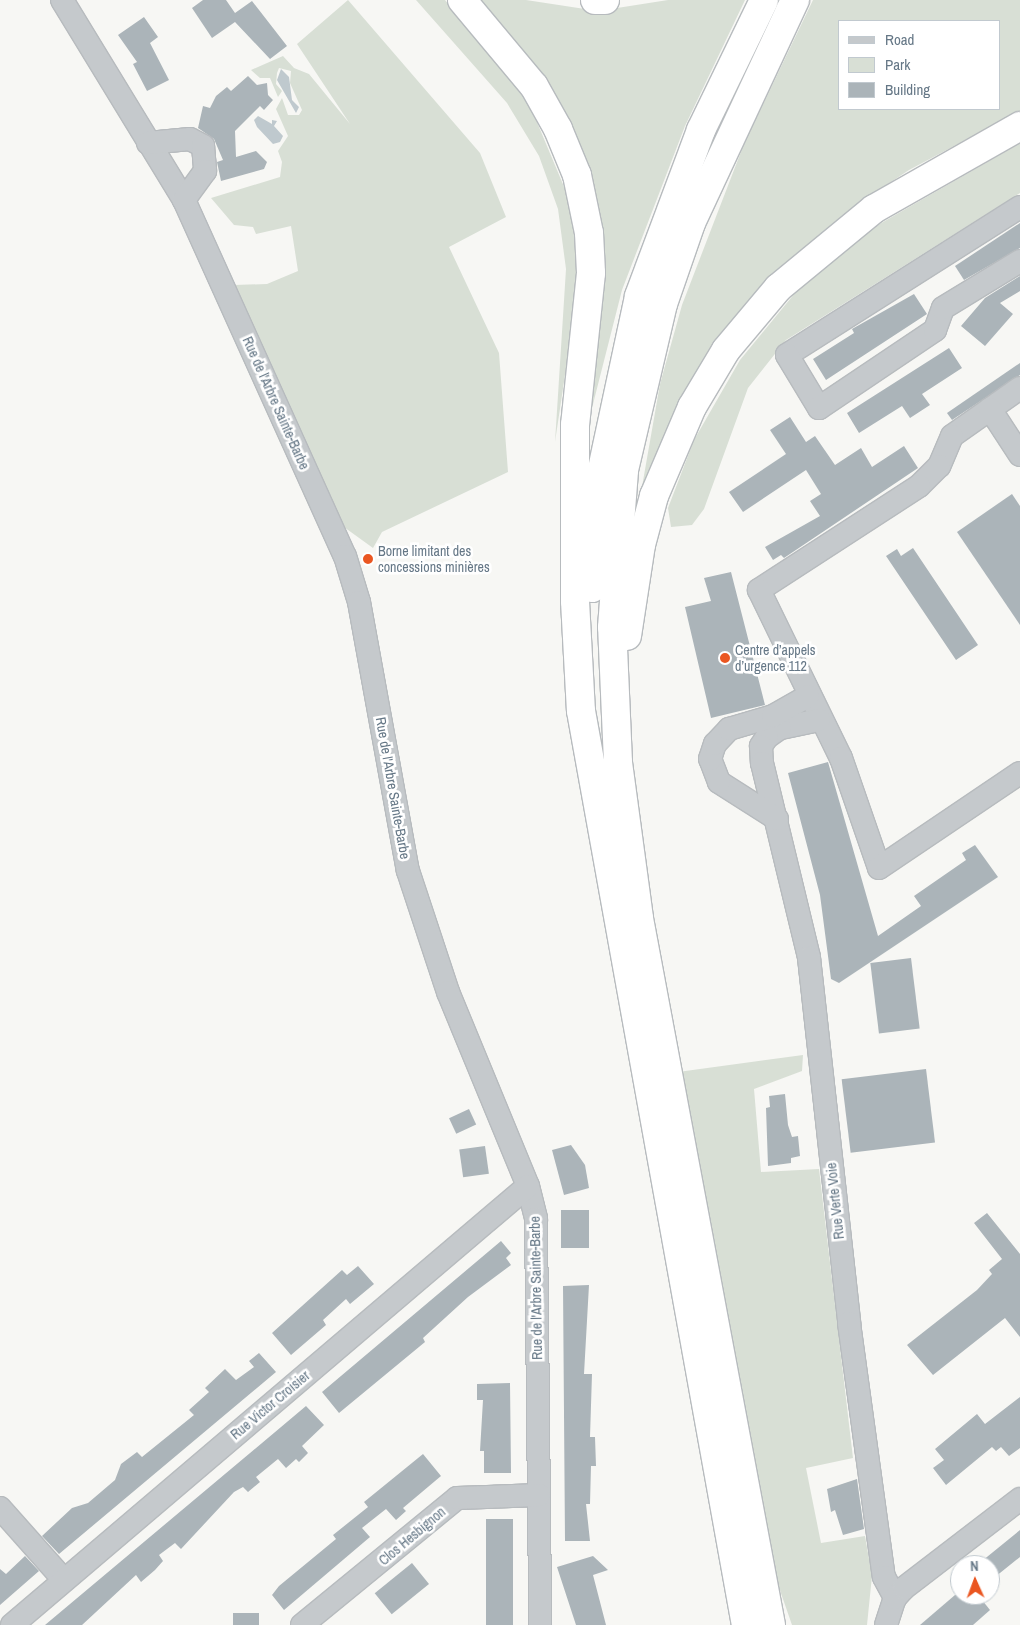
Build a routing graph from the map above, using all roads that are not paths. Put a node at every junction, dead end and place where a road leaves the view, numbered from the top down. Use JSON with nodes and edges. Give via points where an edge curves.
{"nodes":[{"id":1,"x":62,"y":0,"type":"edge"},
{"id":2,"x":462,"y":0,"type":"edge"},
{"id":3,"x":596,"y":0,"type":"edge"},
{"id":4,"x":605,"y":0,"type":"edge"},
{"id":5,"x":764,"y":0,"type":"edge"},
{"id":6,"x":795,"y":0,"type":"edge"},
{"id":7,"x":1020,"y":126,"type":"edge"},
{"id":8,"x":148,"y":143,"type":"junction"},
{"id":9,"x":184,"y":200,"type":"junction"},
{"id":10,"x":1020,"y":206,"type":"edge"},
{"id":11,"x":1020,"y":261,"type":"edge"},
{"id":12,"x":1020,"y":388,"type":"edge"},
{"id":13,"x":990,"y":409,"type":"junction"},
{"id":14,"x":1020,"y":454,"type":"edge"},
{"id":15,"x":808,"y":696,"type":"junction"},
{"id":16,"x":613,"y":698,"type":"junction"},
{"id":17,"x":819,"y":720,"type":"junction"},
{"id":18,"x":715,"y":744,"type":"junction"},
{"id":19,"x":761,"y":746,"type":"junction"},
{"id":20,"x":592,"y":767,"type":"junction"},
{"id":21,"x":1020,"y":773,"type":"edge"},
{"id":22,"x":775,"y":811,"type":"junction"},
{"id":23,"x":528,"y":1186,"type":"junction"},
{"id":24,"x":539,"y":1494,"type":"junction"},
{"id":25,"x":1020,"y":1499,"type":"edge"},
{"id":26,"x":0,"y":1508,"type":"edge"},
{"id":27,"x":64,"y":1580,"type":"junction"},
{"id":28,"x":895,"y":1598,"type":"junction"},
{"id":29,"x":769,"y":1613,"type":"edge"},
{"id":30,"x":12,"y":1625,"type":"edge"},
{"id":31,"x":302,"y":1625,"type":"edge"},
{"id":32,"x":540,"y":1625,"type":"edge"},
{"id":33,"x":746,"y":1625,"type":"edge"},
{"id":34,"x":778,"y":1625,"type":"edge"},
{"id":35,"x":886,"y":1625,"type":"edge"}],
"edges":[{"from":1,"to":8,"type":"street","name":"Rue de l'Arbre Sainte-Barbe"},
{"from":2,"to":20,"type":"highway","via":[[534,86],[558,129],[577,175],[588,233],[591,273],[575,425],[575,592],[581,711]]},
{"from":3,"to":4,"type":"highway"},
{"from":5,"to":20,"type":"highway","via":[[701,130],[665,220],[639,296],[618,384],[601,474],[592,571]]},
{"from":6,"to":16,"type":"highway","via":[[691,223],[641,388],[617,528]]},
{"from":7,"to":16,"type":"highway","via":[[874,208],[778,288],[726,350],[692,407],[654,496],[634,584],[625,661]]},
{"from":8,"to":9,"type":"street","name":"Rue de l'Arbre Sainte-Barbe"},
{"from":8,"to":9,"type":"street","via":[[190,139],[203,146],[205,171]]},
{"from":9,"to":23,"type":"street","name":"Rue de l'Arbre Sainte-Barbe","via":[[345,556],[359,602],[408,871],[448,992]]},
{"from":10,"to":11,"type":"street","via":[[787,355],[820,408],[935,330],[943,308]]},
{"from":12,"to":13,"type":"street"},
{"from":13,"to":14,"type":"street"},
{"from":13,"to":15,"type":"street","via":[[952,436],[939,466],[919,486],[759,590]]},
{"from":15,"to":17,"type":"street"},
{"from":15,"to":18,"type":"street","via":[[773,716],[728,729]]},
{"from":16,"to":29,"type":"highway","via":[[639,918]]},
{"from":17,"to":19,"type":"street","via":[[780,728]]},
{"from":17,"to":21,"type":"street","via":[[841,758],[879,868]]},
{"from":18,"to":19,"type":"street","via":[[743,737]]},
{"from":18,"to":22,"type":"street","via":[[710,759],[720,782]]},
{"from":19,"to":22,"type":"street","name":"Rue Verte Voie"},
{"from":20,"to":33,"type":"highway"},
{"from":22,"to":28,"type":"street","name":"Rue Verte Voie","via":[[809,958],[849,1323],[884,1577]]},
{"from":23,"to":24,"type":"street","name":"Rue de l'Arbre Sainte-Barbe","via":[[536,1219]]},
{"from":23,"to":27,"type":"street","name":"Rue Victor Croisier"},
{"from":24,"to":31,"type":"street","name":"Clos Hesbignon","via":[[457,1498]]},
{"from":24,"to":32,"type":"street","name":"Rue de l'Arbre Sainte-Barbe"},
{"from":25,"to":28,"type":"street"},
{"from":26,"to":27,"type":"street"},
{"from":27,"to":30,"type":"street","name":"Rue Victor Croisier"},
{"from":28,"to":35,"type":"street"},
{"from":29,"to":34,"type":"highway"}]}
